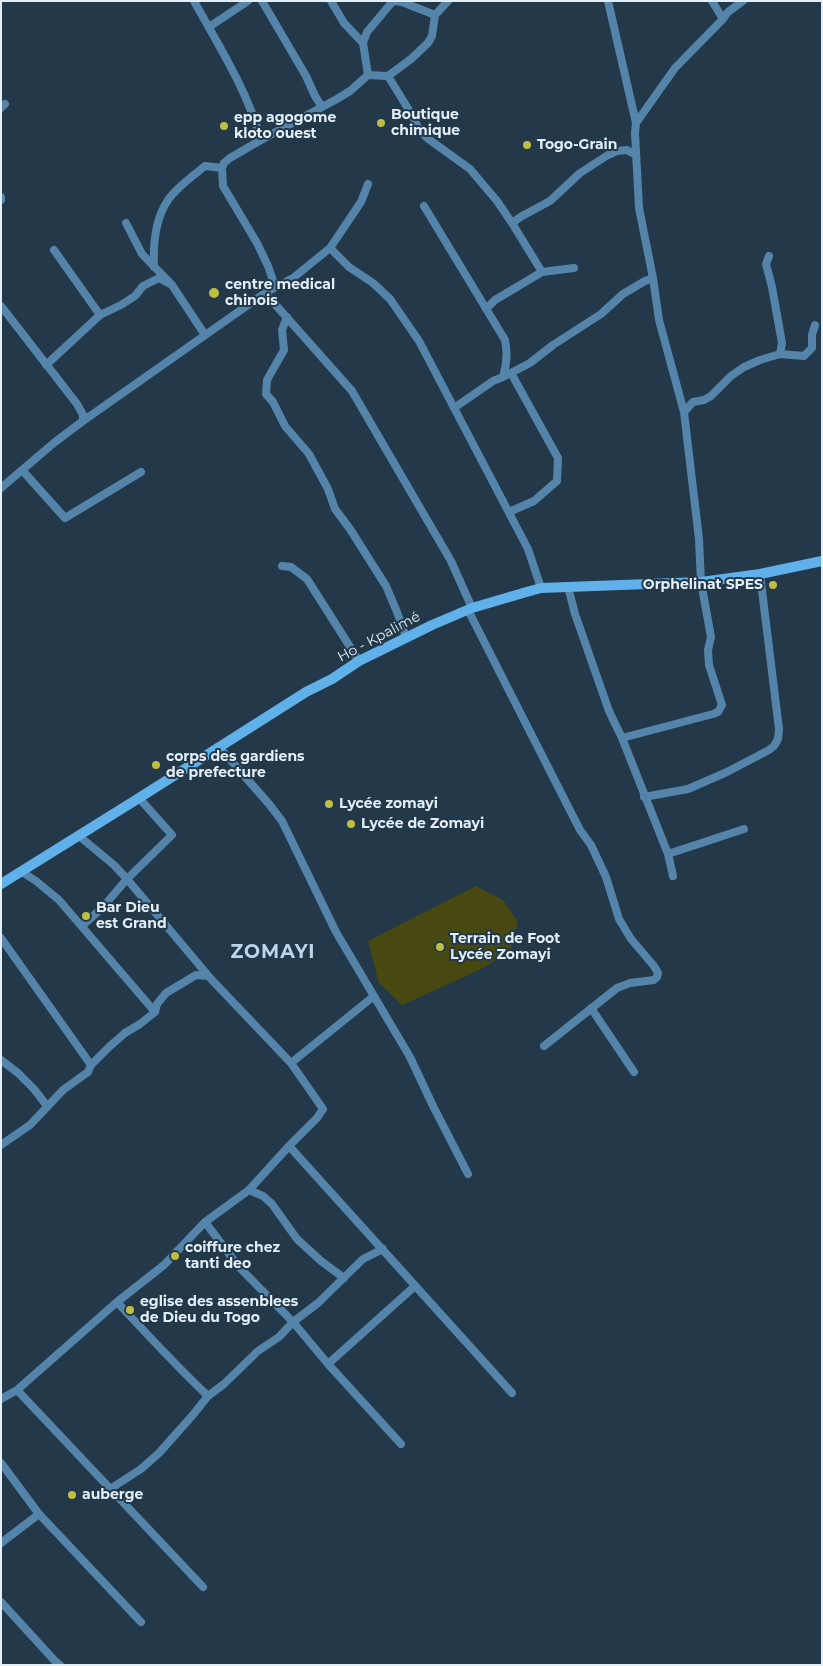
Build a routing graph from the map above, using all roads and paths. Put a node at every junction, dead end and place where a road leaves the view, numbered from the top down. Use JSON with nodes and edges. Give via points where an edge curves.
{"nodes":[{"id":1,"x":194,"y":1,"type":"edge"},
{"id":2,"x":248,"y":1,"type":"edge"},
{"id":3,"x":262,"y":1,"type":"edge"},
{"id":4,"x":331,"y":1,"type":"edge"},
{"id":5,"x":393,"y":1,"type":"edge"},
{"id":6,"x":448,"y":1,"type":"edge"},
{"id":7,"x":608,"y":1,"type":"edge"},
{"id":8,"x":712,"y":1,"type":"edge"},
{"id":9,"x":743,"y":1,"type":"edge"},
{"id":10,"x":435,"y":15,"type":"junction"},
{"id":11,"x":723,"y":19,"type":"junction"},
{"id":12,"x":209,"y":27,"type":"junction"},
{"id":13,"x":363,"y":43,"type":"junction"},
{"id":14,"x":368,"y":75,"type":"junction"},
{"id":15,"x":388,"y":76,"type":"junction"},
{"id":16,"x":322,"y":107,"type":"junction"},
{"id":17,"x":636,"y":123,"type":"junction"},
{"id":18,"x":261,"y":140,"type":"junction"},
{"id":19,"x":636,"y":155,"type":"junction"},
{"id":20,"x":222,"y":168,"type":"junction"},
{"id":21,"x":368,"y":184,"type":"dead end"},
{"id":22,"x":424,"y":206,"type":"dead end"},
{"id":23,"x":126,"y":223,"type":"dead end"},
{"id":24,"x":512,"y":223,"type":"junction"},
{"id":25,"x":330,"y":248,"type":"junction"},
{"id":26,"x":54,"y":250,"type":"dead end"},
{"id":27,"x":769,"y":256,"type":"dead end"},
{"id":28,"x":154,"y":267,"type":"junction"},
{"id":29,"x":574,"y":268,"type":"dead end"},
{"id":30,"x":542,"y":272,"type":"junction"},
{"id":31,"x":653,"y":278,"type":"junction"},
{"id":32,"x":172,"y":285,"type":"junction"},
{"id":33,"x":275,"y":286,"type":"junction"},
{"id":34,"x":265,"y":293,"type":"junction"},
{"id":35,"x":1,"y":306,"type":"edge"},
{"id":36,"x":486,"y":309,"type":"junction"},
{"id":37,"x":100,"y":315,"type":"junction"},
{"id":38,"x":287,"y":317,"type":"junction"},
{"id":39,"x":815,"y":325,"type":"dead end"},
{"id":40,"x":205,"y":335,"type":"junction"},
{"id":41,"x":780,"y":354,"type":"junction"},
{"id":42,"x":46,"y":365,"type":"junction"},
{"id":43,"x":511,"y":373,"type":"junction"},
{"id":44,"x":502,"y":377,"type":"junction"},
{"id":45,"x":454,"y":408,"type":"junction"},
{"id":46,"x":684,"y":412,"type":"junction"},
{"id":47,"x":83,"y":420,"type":"junction"},
{"id":48,"x":22,"y":470,"type":"junction"},
{"id":49,"x":141,"y":472,"type":"dead end"},
{"id":50,"x":1,"y":488,"type":"edge"},
{"id":51,"x":509,"y":512,"type":"junction"},
{"id":52,"x":822,"y":561,"type":"edge"},
{"id":53,"x":282,"y":566,"type":"dead end"},
{"id":54,"x":760,"y":574,"type":"junction"},
{"id":55,"x":701,"y":582,"type":"junction"},
{"id":56,"x":568,"y":587,"type":"junction"},
{"id":57,"x":541,"y":588,"type":"junction"},
{"id":58,"x":470,"y":609,"type":"junction"},
{"id":59,"x":406,"y":637,"type":"junction"},
{"id":60,"x":359,"y":661,"type":"junction"},
{"id":61,"x":622,"y":738,"type":"junction"},
{"id":62,"x":219,"y":747,"type":"junction"},
{"id":63,"x":644,"y":797,"type":"junction"},
{"id":64,"x":139,"y":798,"type":"junction"},
{"id":65,"x":744,"y":829,"type":"dead end"},
{"id":66,"x":79,"y":836,"type":"junction"},
{"id":67,"x":668,"y":854,"type":"junction"},
{"id":68,"x":22,"y":872,"type":"junction"},
{"id":69,"x":673,"y":876,"type":"dead end"},
{"id":70,"x":127,"y":879,"type":"junction"},
{"id":71,"x":1,"y":884,"type":"edge"},
{"id":72,"x":82,"y":926,"type":"junction"},
{"id":73,"x":1,"y":938,"type":"edge"},
{"id":74,"x":208,"y":976,"type":"junction"},
{"id":75,"x":374,"y":996,"type":"junction"},
{"id":76,"x":591,"y":1008,"type":"junction"},
{"id":77,"x":156,"y":1012,"type":"junction"},
{"id":78,"x":544,"y":1046,"type":"dead end"},
{"id":79,"x":1,"y":1060,"type":"edge"},
{"id":80,"x":291,"y":1063,"type":"junction"},
{"id":81,"x":91,"y":1064,"type":"junction"},
{"id":82,"x":634,"y":1072,"type":"dead end"},
{"id":83,"x":47,"y":1106,"type":"junction"},
{"id":84,"x":1,"y":1145,"type":"edge"},
{"id":85,"x":289,"y":1146,"type":"junction"},
{"id":86,"x":468,"y":1174,"type":"dead end"},
{"id":87,"x":249,"y":1190,"type":"junction"},
{"id":88,"x":205,"y":1222,"type":"junction"},
{"id":89,"x":383,"y":1249,"type":"junction"},
{"id":90,"x":344,"y":1278,"type":"junction"},
{"id":91,"x":415,"y":1286,"type":"junction"},
{"id":92,"x":117,"y":1302,"type":"junction"},
{"id":93,"x":293,"y":1322,"type":"junction"},
{"id":94,"x":328,"y":1364,"type":"junction"},
{"id":95,"x":17,"y":1390,"type":"junction"},
{"id":96,"x":512,"y":1394,"type":"dead end"},
{"id":97,"x":208,"y":1396,"type":"junction"},
{"id":98,"x":1,"y":1399,"type":"edge"},
{"id":99,"x":402,"y":1444,"type":"dead end"},
{"id":100,"x":1,"y":1463,"type":"edge"},
{"id":101,"x":110,"y":1488,"type":"junction"},
{"id":102,"x":39,"y":1514,"type":"junction"},
{"id":103,"x":1,"y":1543,"type":"edge"},
{"id":104,"x":203,"y":1587,"type":"dead end"},
{"id":105,"x":1,"y":1602,"type":"edge"},
{"id":106,"x":141,"y":1622,"type":"dead end"},
{"id":107,"x":60,"y":1665,"type":"edge"}],
"edges":[{"from":1,"to":12,"type":"street"},
{"from":2,"to":12,"type":"street"},
{"from":3,"to":16,"type":"street"},
{"from":4,"to":13,"type":"street","via":[[344,23]]},
{"from":5,"to":10,"type":"street"},
{"from":5,"to":13,"type":"street","via":[[367,32]]},
{"from":6,"to":10,"type":"street"},
{"from":7,"to":17,"type":"street"},
{"from":8,"to":11,"type":"street"},
{"from":9,"to":11,"type":"street"},
{"from":10,"to":15,"type":"street","via":[[428,43]]},
{"from":11,"to":17,"type":"street","via":[[675,68]]},
{"from":12,"to":18,"type":"street","via":[[243,90]]},
{"from":13,"to":14,"type":"street"},
{"from":14,"to":15,"type":"street"},
{"from":14,"to":16,"type":"street","via":[[350,91]]},
{"from":15,"to":24,"type":"street","via":[[420,131],[470,169]]},
{"from":16,"to":18,"type":"street"},
{"from":17,"to":19,"type":"street"},
{"from":18,"to":20,"type":"street","via":[[230,158]]},
{"from":19,"to":24,"type":"street","via":[[627,150],[608,155],[580,173],[550,201]]},
{"from":19,"to":31,"type":"street","via":[[639,208]]},
{"from":20,"to":28,"type":"street","via":[[205,166],[168,199],[158,218]]},
{"from":20,"to":33,"type":"street","via":[[223,186],[261,251]]},
{"from":21,"to":25,"type":"street","via":[[361,202]]},
{"from":22,"to":36,"type":"street"},
{"from":23,"to":28,"type":"street","via":[[142,254]]},
{"from":24,"to":30,"type":"street"},
{"from":25,"to":33,"type":"street","via":[[293,278]]},
{"from":25,"to":45,"type":"street","via":[[395,305],[428,355]]},
{"from":26,"to":37,"type":"street"},
{"from":27,"to":41,"type":"street","via":[[766,264],[782,343]]},
{"from":28,"to":32,"type":"street"},
{"from":29,"to":30,"type":"street"},
{"from":30,"to":36,"type":"street","via":[[495,300]]},
{"from":31,"to":43,"type":"street","via":[[623,294],[601,314]]},
{"from":31,"to":46,"type":"street","via":[[659,320]]},
{"from":32,"to":37,"type":"street","via":[[159,278],[143,286],[121,305]]},
{"from":32,"to":40,"type":"street"},
{"from":33,"to":34,"type":"street"},
{"from":34,"to":38,"type":"street"},
{"from":34,"to":40,"type":"street"},
{"from":35,"to":42,"type":"street"},
{"from":36,"to":44,"type":"street","via":[[508,351]]},
{"from":37,"to":42,"type":"street"},
{"from":38,"to":58,"type":"street","via":[[352,391],[451,561]]},
{"from":38,"to":59,"type":"street","via":[[282,330],[284,350],[267,380],[266,394],[285,426],[309,454],[335,509],[386,586]]},
{"from":39,"to":41,"type":"street","via":[[812,348],[808,353],[804,356]]},
{"from":40,"to":47,"type":"street"},
{"from":41,"to":46,"type":"street","via":[[744,367],[711,396],[693,402]]},
{"from":42,"to":47,"type":"street","via":[[77,404]]},
{"from":43,"to":44,"type":"street"},
{"from":43,"to":51,"type":"street","via":[[558,458],[557,481],[534,501]]},
{"from":44,"to":45,"type":"street"},
{"from":45,"to":51,"type":"street"},
{"from":46,"to":55,"type":"street"},
{"from":47,"to":48,"type":"street"},
{"from":48,"to":49,"type":"street","via":[[65,518]]},
{"from":48,"to":50,"type":"street"},
{"from":51,"to":57,"type":"street","via":[[528,548]]},
{"from":52,"to":54,"type":"main road","name":"Ho - Kpalimé"},
{"from":53,"to":60,"type":"street","via":[[292,567],[306,579]]},
{"from":54,"to":55,"type":"main road","name":"Ho - Kpalimé"},
{"from":54,"to":63,"type":"street","via":[[778,739],[769,750],[709,781],[688,789]]},
{"from":55,"to":56,"type":"main road","name":"Ho - Kpalimé"},
{"from":55,"to":61,"type":"street","via":[[711,637],[709,665],[721,699],[721,709]]},
{"from":56,"to":57,"type":"main road","name":"Ho - Kpalimé"},
{"from":56,"to":61,"type":"street","via":[[609,711]]},
{"from":57,"to":58,"type":"main road","name":"Ho - Kpalimé"},
{"from":58,"to":59,"type":"main road","name":"Ho - Kpalimé"},
{"from":58,"to":76,"type":"street","via":[[580,830],[591,845],[606,877],[618,919],[658,973],[654,980],[617,988]]},
{"from":59,"to":60,"type":"main road","name":"Ho - Kpalimé"},
{"from":60,"to":62,"type":"main road","name":"Ho - Kpalimé"},
{"from":61,"to":63,"type":"street"},
{"from":62,"to":64,"type":"main road","name":"Ho - Kpalimé"},
{"from":62,"to":75,"type":"street","via":[[282,821],[336,932]]},
{"from":63,"to":67,"type":"street"},
{"from":64,"to":66,"type":"main road","name":"Ho - Kpalimé"},
{"from":64,"to":70,"type":"street","via":[[172,835]]},
{"from":65,"to":67,"type":"street"},
{"from":66,"to":68,"type":"main road","name":"Ho - Kpalimé"},
{"from":66,"to":70,"type":"street"},
{"from":67,"to":69,"type":"street"},
{"from":68,"to":71,"type":"main road","name":"Ho - Kpalimé"},
{"from":68,"to":72,"type":"street","via":[[59,900]]},
{"from":70,"to":72,"type":"street"},
{"from":70,"to":74,"type":"street"},
{"from":72,"to":77,"type":"street"},
{"from":73,"to":81,"type":"street"},
{"from":74,"to":77,"type":"street","via":[[196,975],[166,993],[156,1004]]},
{"from":74,"to":80,"type":"street"},
{"from":75,"to":80,"type":"street"},
{"from":75,"to":86,"type":"street","via":[[410,1057]]},
{"from":76,"to":78,"type":"street"},
{"from":76,"to":82,"type":"street"},
{"from":77,"to":81,"type":"street","via":[[125,1033]]},
{"from":79,"to":83,"type":"street","via":[[34,1089]]},
{"from":80,"to":85,"type":"street","via":[[322,1109]]},
{"from":81,"to":83,"type":"street","via":[[88,1072]]},
{"from":83,"to":84,"type":"street","via":[[30,1125]]},
{"from":85,"to":87,"type":"street"},
{"from":85,"to":89,"type":"street"},
{"from":87,"to":88,"type":"street"},
{"from":87,"to":90,"type":"street","via":[[272,1204],[297,1239]]},
{"from":88,"to":92,"type":"street","via":[[164,1265]]},
{"from":88,"to":93,"type":"street","via":[[239,1267]]},
{"from":89,"to":90,"type":"street","via":[[364,1259]]},
{"from":89,"to":91,"type":"street"},
{"from":90,"to":93,"type":"street"},
{"from":91,"to":94,"type":"street"},
{"from":91,"to":96,"type":"street"},
{"from":92,"to":95,"type":"street"},
{"from":92,"to":97,"type":"street"},
{"from":93,"to":94,"type":"street"},
{"from":93,"to":97,"type":"street"},
{"from":94,"to":99,"type":"street"},
{"from":95,"to":98,"type":"street"},
{"from":95,"to":101,"type":"street"},
{"from":97,"to":101,"type":"street","via":[[159,1454]]},
{"from":100,"to":102,"type":"street"},
{"from":101,"to":104,"type":"street"},
{"from":102,"to":103,"type":"street"},
{"from":102,"to":106,"type":"street"},
{"from":105,"to":107,"type":"street"}]}
